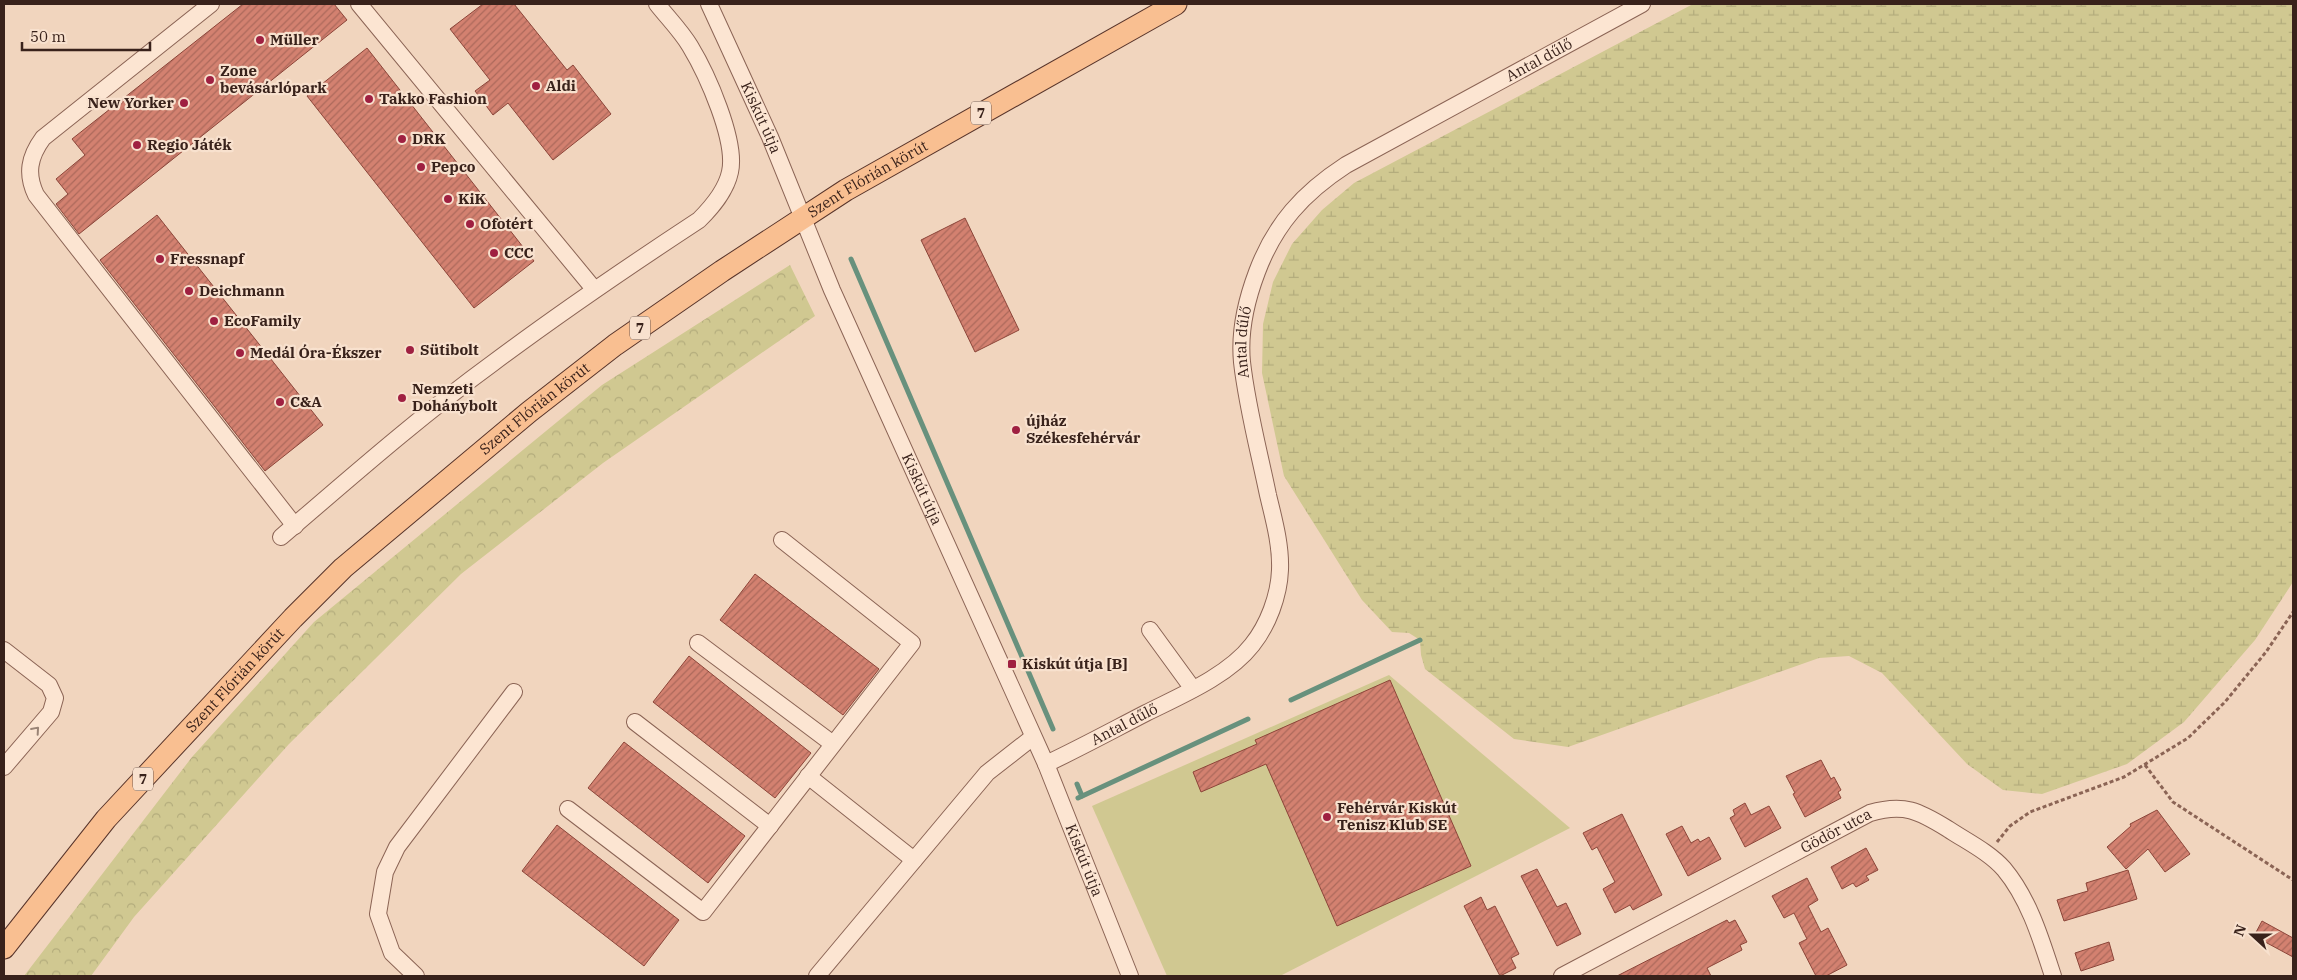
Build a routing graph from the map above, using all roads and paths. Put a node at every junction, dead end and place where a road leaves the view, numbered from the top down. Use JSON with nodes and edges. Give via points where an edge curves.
{"nodes":[{"id":1,"x":211,"y":4,"type":"edge"},
{"id":2,"x":359,"y":4,"type":"edge"},
{"id":3,"x":657,"y":4,"type":"edge"},
{"id":4,"x":709,"y":4,"type":"edge"},
{"id":5,"x":1176,"y":4,"type":"edge"},
{"id":6,"x":1642,"y":4,"type":"edge"},
{"id":7,"x":802,"y":219,"type":"junction"},
{"id":8,"x":594,"y":289,"type":"junction"},
{"id":9,"x":294,"y":526,"type":"junction"},
{"id":10,"x":281,"y":537,"type":"dead end"},
{"id":11,"x":782,"y":540,"type":"dead end"},
{"id":12,"x":2293,"y":612,"type":"edge"},
{"id":13,"x":1150,"y":630,"type":"dead end"},
{"id":14,"x":698,"y":643,"type":"dead end"},
{"id":15,"x":5,"y":651,"type":"edge"},
{"id":16,"x":1193,"y":689,"type":"junction"},
{"id":17,"x":514,"y":692,"type":"dead end"},
{"id":18,"x":635,"y":722,"type":"dead end"},
{"id":19,"x":1033,"y":737,"type":"junction"},
{"id":20,"x":833,"y":744,"type":"junction"},
{"id":21,"x":1046,"y":764,"type":"junction"},
{"id":22,"x":2145,"y":765,"type":"junction"},
{"id":23,"x":4,"y":767,"type":"edge"},
{"id":24,"x":808,"y":776,"type":"junction"},
{"id":25,"x":568,"y":809,"type":"dead end"},
{"id":26,"x":770,"y":826,"type":"junction"},
{"id":27,"x":1988,"y":855,"type":"junction"},
{"id":28,"x":914,"y":860,"type":"junction"},
{"id":29,"x":2293,"y":880,"type":"edge"},
{"id":30,"x":4,"y":948,"type":"edge"},
{"id":31,"x":416,"y":976,"type":"edge"},
{"id":32,"x":817,"y":976,"type":"edge"},
{"id":33,"x":1130,"y":976,"type":"edge"},
{"id":34,"x":1562,"y":976,"type":"edge"},
{"id":35,"x":2054,"y":976,"type":"edge"}],
"edges":[{"from":1,"to":9,"type":"street","via":[[44,138],[31,157],[30,183],[36,195]]},
{"from":2,"to":8,"type":"street"},
{"from":3,"to":8,"type":"street","via":[[690,46],[720,110],[732,158],[730,174],[724,190],[699,220]]},
{"from":4,"to":7,"type":"street","name":"Kiskút útja","via":[[770,137]]},
{"from":5,"to":7,"type":"main road","name":"Szent Flórián körút","number":"7","via":[[846,190]]},
{"from":6,"to":16,"type":"street","name":"Antal dűlő","via":[[1346,165],[1321,181],[1279,226],[1249,293],[1242,360],[1247,399],[1278,541],[1280,572],[1276,599],[1252,646],[1231,666]]},
{"from":7,"to":19,"type":"street","name":"Kiskút útja"},
{"from":7,"to":30,"type":"main road","name":"Szent Flórián körút","number":"7","via":[[577,373],[343,568],[292,618],[106,819]]},
{"from":8,"to":9,"type":"street","via":[[398,436]]},
{"from":9,"to":10,"type":"street"},
{"from":11,"to":20,"type":"street","via":[[912,643]]},
{"from":12,"to":22,"type":"path","via":[[2266,652],[2225,702],[2188,738]]},
{"from":13,"to":16,"type":"street"},
{"from":14,"to":20,"type":"street"},
{"from":23,"to":15,"type":"street","one_way":true,"via":[[51,712],[55,698],[49,685]]},
{"from":16,"to":21,"type":"street","name":"Antal dűlő"},
{"from":17,"to":31,"type":"street","via":[[397,846],[385,872],[378,914],[392,953]]},
{"from":18,"to":26,"type":"street"},
{"from":19,"to":21,"type":"street","name":"Kiskút útja"},
{"from":19,"to":28,"type":"street","via":[[987,773]]},
{"from":20,"to":24,"type":"street"},
{"from":21,"to":33,"type":"street","name":"Kiskút útja"},
{"from":22,"to":27,"type":"path","via":[[2124,777],[2030,812],[2010,826]]},
{"from":22,"to":29,"type":"path","via":[[2173,802]]},
{"from":24,"to":26,"type":"street"},
{"from":24,"to":28,"type":"street"},
{"from":25,"to":26,"type":"street","via":[[703,912]]},
{"from":27,"to":34,"type":"street","name":"Gödör utca","via":[[1925,815],[1908,809],[1882,809]]},
{"from":27,"to":35,"type":"street","name":"Gödör utca","via":[[2004,869],[2021,895]]},
{"from":28,"to":32,"type":"street"}]}
